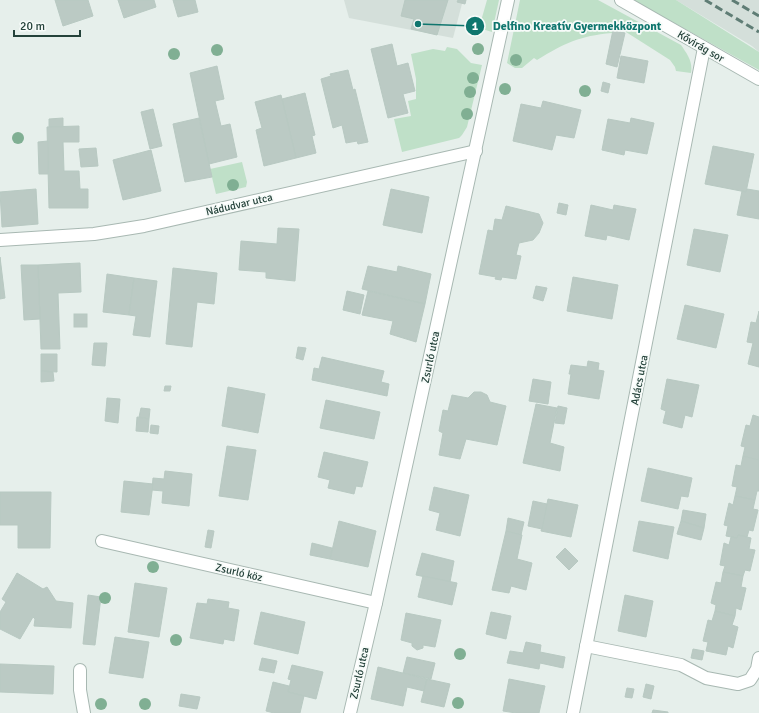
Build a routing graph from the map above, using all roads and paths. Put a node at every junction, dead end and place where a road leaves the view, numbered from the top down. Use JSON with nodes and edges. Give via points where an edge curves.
{"nodes":[{"id":1,"x":508,"y":0,"type":"edge"},
{"id":2,"x":621,"y":0,"type":"edge"},
{"id":3,"x":704,"y":48,"type":"junction"},
{"id":4,"x":759,"y":79,"type":"edge"},
{"id":5,"x":476,"y":151,"type":"junction"},
{"id":6,"x":0,"y":240,"type":"edge"},
{"id":7,"x":102,"y":541,"type":"dead end"},
{"id":8,"x":376,"y":603,"type":"junction"},
{"id":9,"x":586,"y":646,"type":"junction"},
{"id":10,"x":759,"y":658,"type":"edge"},
{"id":11,"x":80,"y":670,"type":"dead end"},
{"id":12,"x":84,"y":713,"type":"edge"},
{"id":13,"x":350,"y":713,"type":"edge"},
{"id":14,"x":573,"y":713,"type":"edge"}],
"edges":[{"from":1,"to":5,"type":"street","name":"Zsurló utca"},
{"from":2,"to":3,"type":"street","name":"Kővirág sor"},
{"from":3,"to":4,"type":"street","name":"Kővirág sor"},
{"from":3,"to":9,"type":"street","name":"Adács utca"},
{"from":5,"to":6,"type":"street","name":"Nádudvar utca","via":[[144,226],[94,234]]},
{"from":5,"to":8,"type":"street","name":"Zsurló utca"},
{"from":7,"to":8,"type":"street","name":"Zsurló köz"},
{"from":8,"to":13,"type":"street","name":"Zsurló utca"},
{"from":9,"to":10,"type":"street","via":[[681,664],[706,678],[738,684],[750,680],[757,669]]},
{"from":9,"to":14,"type":"street","name":"Adács utca"},
{"from":11,"to":12,"type":"street"}]}
